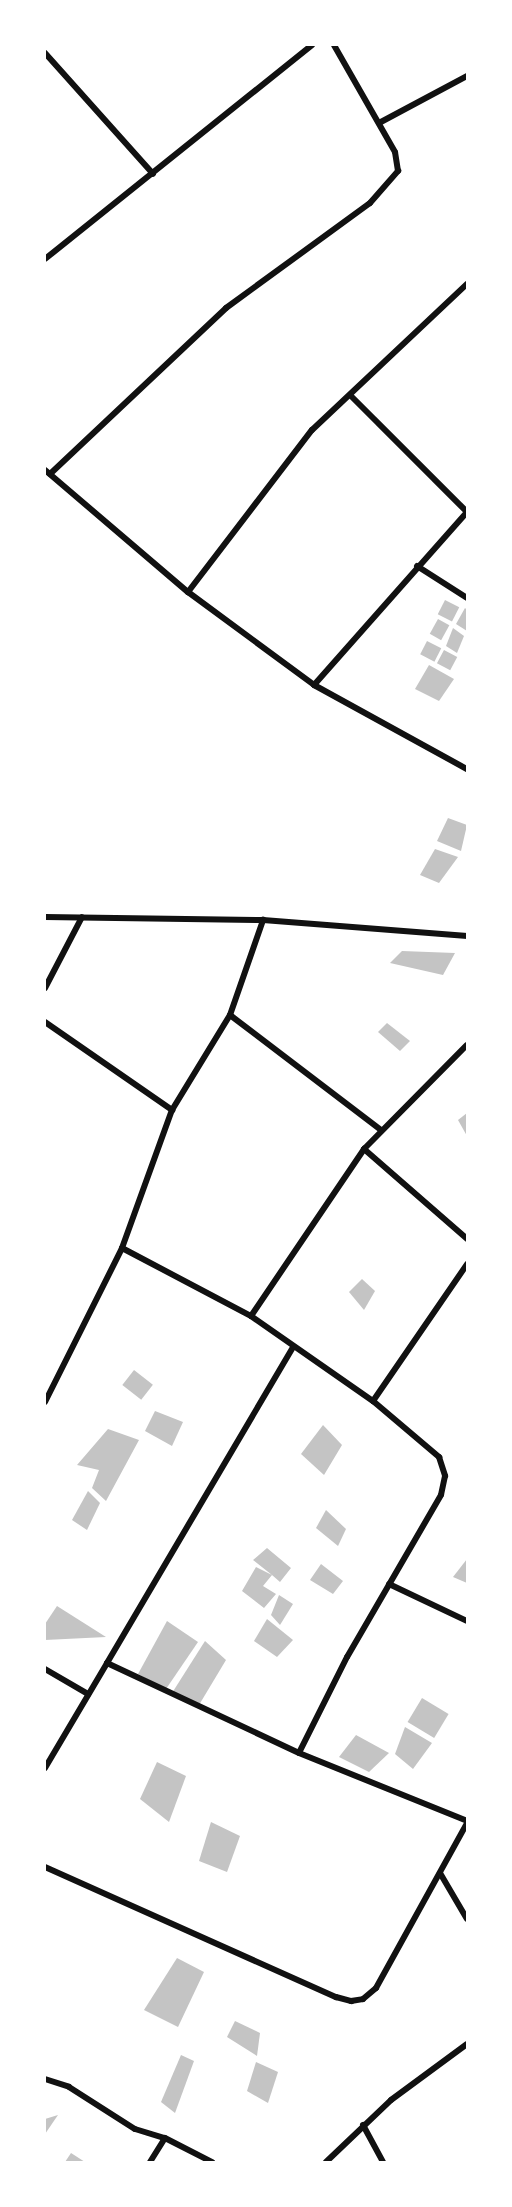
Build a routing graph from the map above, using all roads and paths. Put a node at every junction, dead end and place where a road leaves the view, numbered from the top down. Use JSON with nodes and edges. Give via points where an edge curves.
{"nodes":[{"id":1,"x":312,"y":45,"type":"edge"},
{"id":2,"x":334,"y":45,"type":"edge"},
{"id":3,"x":45,"y":53,"type":"edge"},
{"id":4,"x":467,"y":76,"type":"edge"},
{"id":5,"x":379,"y":123,"type":"junction"},
{"id":6,"x":153,"y":174,"type":"junction"},
{"id":7,"x":45,"y":259,"type":"edge"},
{"id":8,"x":467,"y":284,"type":"edge"},
{"id":9,"x":350,"y":395,"type":"junction"},
{"id":10,"x":47,"y":472,"type":"edge"},
{"id":11,"x":467,"y":512,"type":"edge"},
{"id":12,"x":417,"y":566,"type":"junction"},
{"id":13,"x":188,"y":592,"type":"junction"},
{"id":14,"x":467,"y":598,"type":"edge"},
{"id":15,"x":314,"y":686,"type":"junction"},
{"id":16,"x":467,"y":769,"type":"edge"},
{"id":17,"x":82,"y":916,"type":"junction"},
{"id":18,"x":45,"y":917,"type":"edge"},
{"id":19,"x":263,"y":920,"type":"junction"},
{"id":20,"x":467,"y":936,"type":"edge"},
{"id":21,"x":45,"y":988,"type":"edge"},
{"id":22,"x":230,"y":1015,"type":"junction"},
{"id":23,"x":45,"y":1022,"type":"edge"},
{"id":24,"x":466,"y":1048,"type":"edge"},
{"id":25,"x":171,"y":1110,"type":"junction"},
{"id":26,"x":381,"y":1130,"type":"junction"},
{"id":27,"x":364,"y":1149,"type":"junction"},
{"id":28,"x":467,"y":1239,"type":"edge"},
{"id":29,"x":122,"y":1248,"type":"junction"},
{"id":30,"x":467,"y":1264,"type":"edge"},
{"id":31,"x":251,"y":1316,"type":"junction"},
{"id":32,"x":293,"y":1347,"type":"junction"},
{"id":33,"x":373,"y":1401,"type":"junction"},
{"id":34,"x":45,"y":1402,"type":"edge"},
{"id":35,"x":389,"y":1584,"type":"junction"},
{"id":36,"x":467,"y":1621,"type":"edge"},
{"id":37,"x":107,"y":1663,"type":"junction"},
{"id":38,"x":45,"y":1669,"type":"edge"},
{"id":39,"x":88,"y":1694,"type":"junction"},
{"id":40,"x":299,"y":1754,"type":"junction"},
{"id":41,"x":45,"y":1768,"type":"edge"},
{"id":42,"x":467,"y":1822,"type":"edge"},
{"id":43,"x":45,"y":1867,"type":"edge"},
{"id":44,"x":440,"y":1873,"type":"junction"},
{"id":45,"x":467,"y":1919,"type":"edge"},
{"id":46,"x":467,"y":2044,"type":"edge"},
{"id":47,"x":45,"y":2079,"type":"edge"},
{"id":48,"x":363,"y":2125,"type":"junction"},
{"id":49,"x":165,"y":2138,"type":"junction"},
{"id":50,"x":150,"y":2162,"type":"edge"},
{"id":51,"x":212,"y":2162,"type":"edge"},
{"id":52,"x":326,"y":2162,"type":"edge"},
{"id":53,"x":383,"y":2162,"type":"edge"}],
"edges":[{"from":1,"to":6,"type":"street"},
{"from":2,"to":5,"type":"street"},
{"from":3,"to":6,"type":"street"},
{"from":4,"to":5,"type":"street"},
{"from":5,"to":10,"type":"street","via":[[395,153],[398,171],[387,188],[226,308]]},
{"from":6,"to":7,"type":"street"},
{"from":8,"to":9,"type":"street"},
{"from":9,"to":11,"type":"street"},
{"from":9,"to":13,"type":"street","via":[[312,430]]},
{"from":10,"to":13,"type":"street"},
{"from":11,"to":12,"type":"street"},
{"from":12,"to":14,"type":"street"},
{"from":12,"to":15,"type":"street"},
{"from":13,"to":15,"type":"street"},
{"from":15,"to":16,"type":"street"},
{"from":17,"to":18,"type":"street"},
{"from":17,"to":19,"type":"street"},
{"from":17,"to":21,"type":"street"},
{"from":19,"to":20,"type":"street"},
{"from":19,"to":22,"type":"street"},
{"from":22,"to":25,"type":"street"},
{"from":22,"to":26,"type":"street"},
{"from":23,"to":25,"type":"street"},
{"from":24,"to":26,"type":"street"},
{"from":25,"to":29,"type":"street"},
{"from":26,"to":27,"type":"street"},
{"from":27,"to":28,"type":"street"},
{"from":27,"to":31,"type":"street"},
{"from":29,"to":31,"type":"street"},
{"from":29,"to":34,"type":"street"},
{"from":30,"to":33,"type":"street"},
{"from":31,"to":32,"type":"street"},
{"from":32,"to":33,"type":"street"},
{"from":32,"to":37,"type":"street"},
{"from":33,"to":35,"type":"street","via":[[439,1457],[446,1476],[441,1495]]},
{"from":35,"to":36,"type":"street"},
{"from":35,"to":40,"type":"street"},
{"from":37,"to":39,"type":"street"},
{"from":37,"to":40,"type":"street"},
{"from":38,"to":39,"type":"street"},
{"from":39,"to":41,"type":"street"},
{"from":40,"to":42,"type":"street"},
{"from":42,"to":44,"type":"street"},
{"from":43,"to":44,"type":"street","via":[[351,2001],[363,1999],[376,1988]]},
{"from":44,"to":45,"type":"street"},
{"from":46,"to":48,"type":"street"},
{"from":47,"to":49,"type":"street","via":[[69,2087],[135,2130]]},
{"from":48,"to":52,"type":"street"},
{"from":48,"to":53,"type":"street"},
{"from":49,"to":50,"type":"street"},
{"from":49,"to":51,"type":"street"}]}
